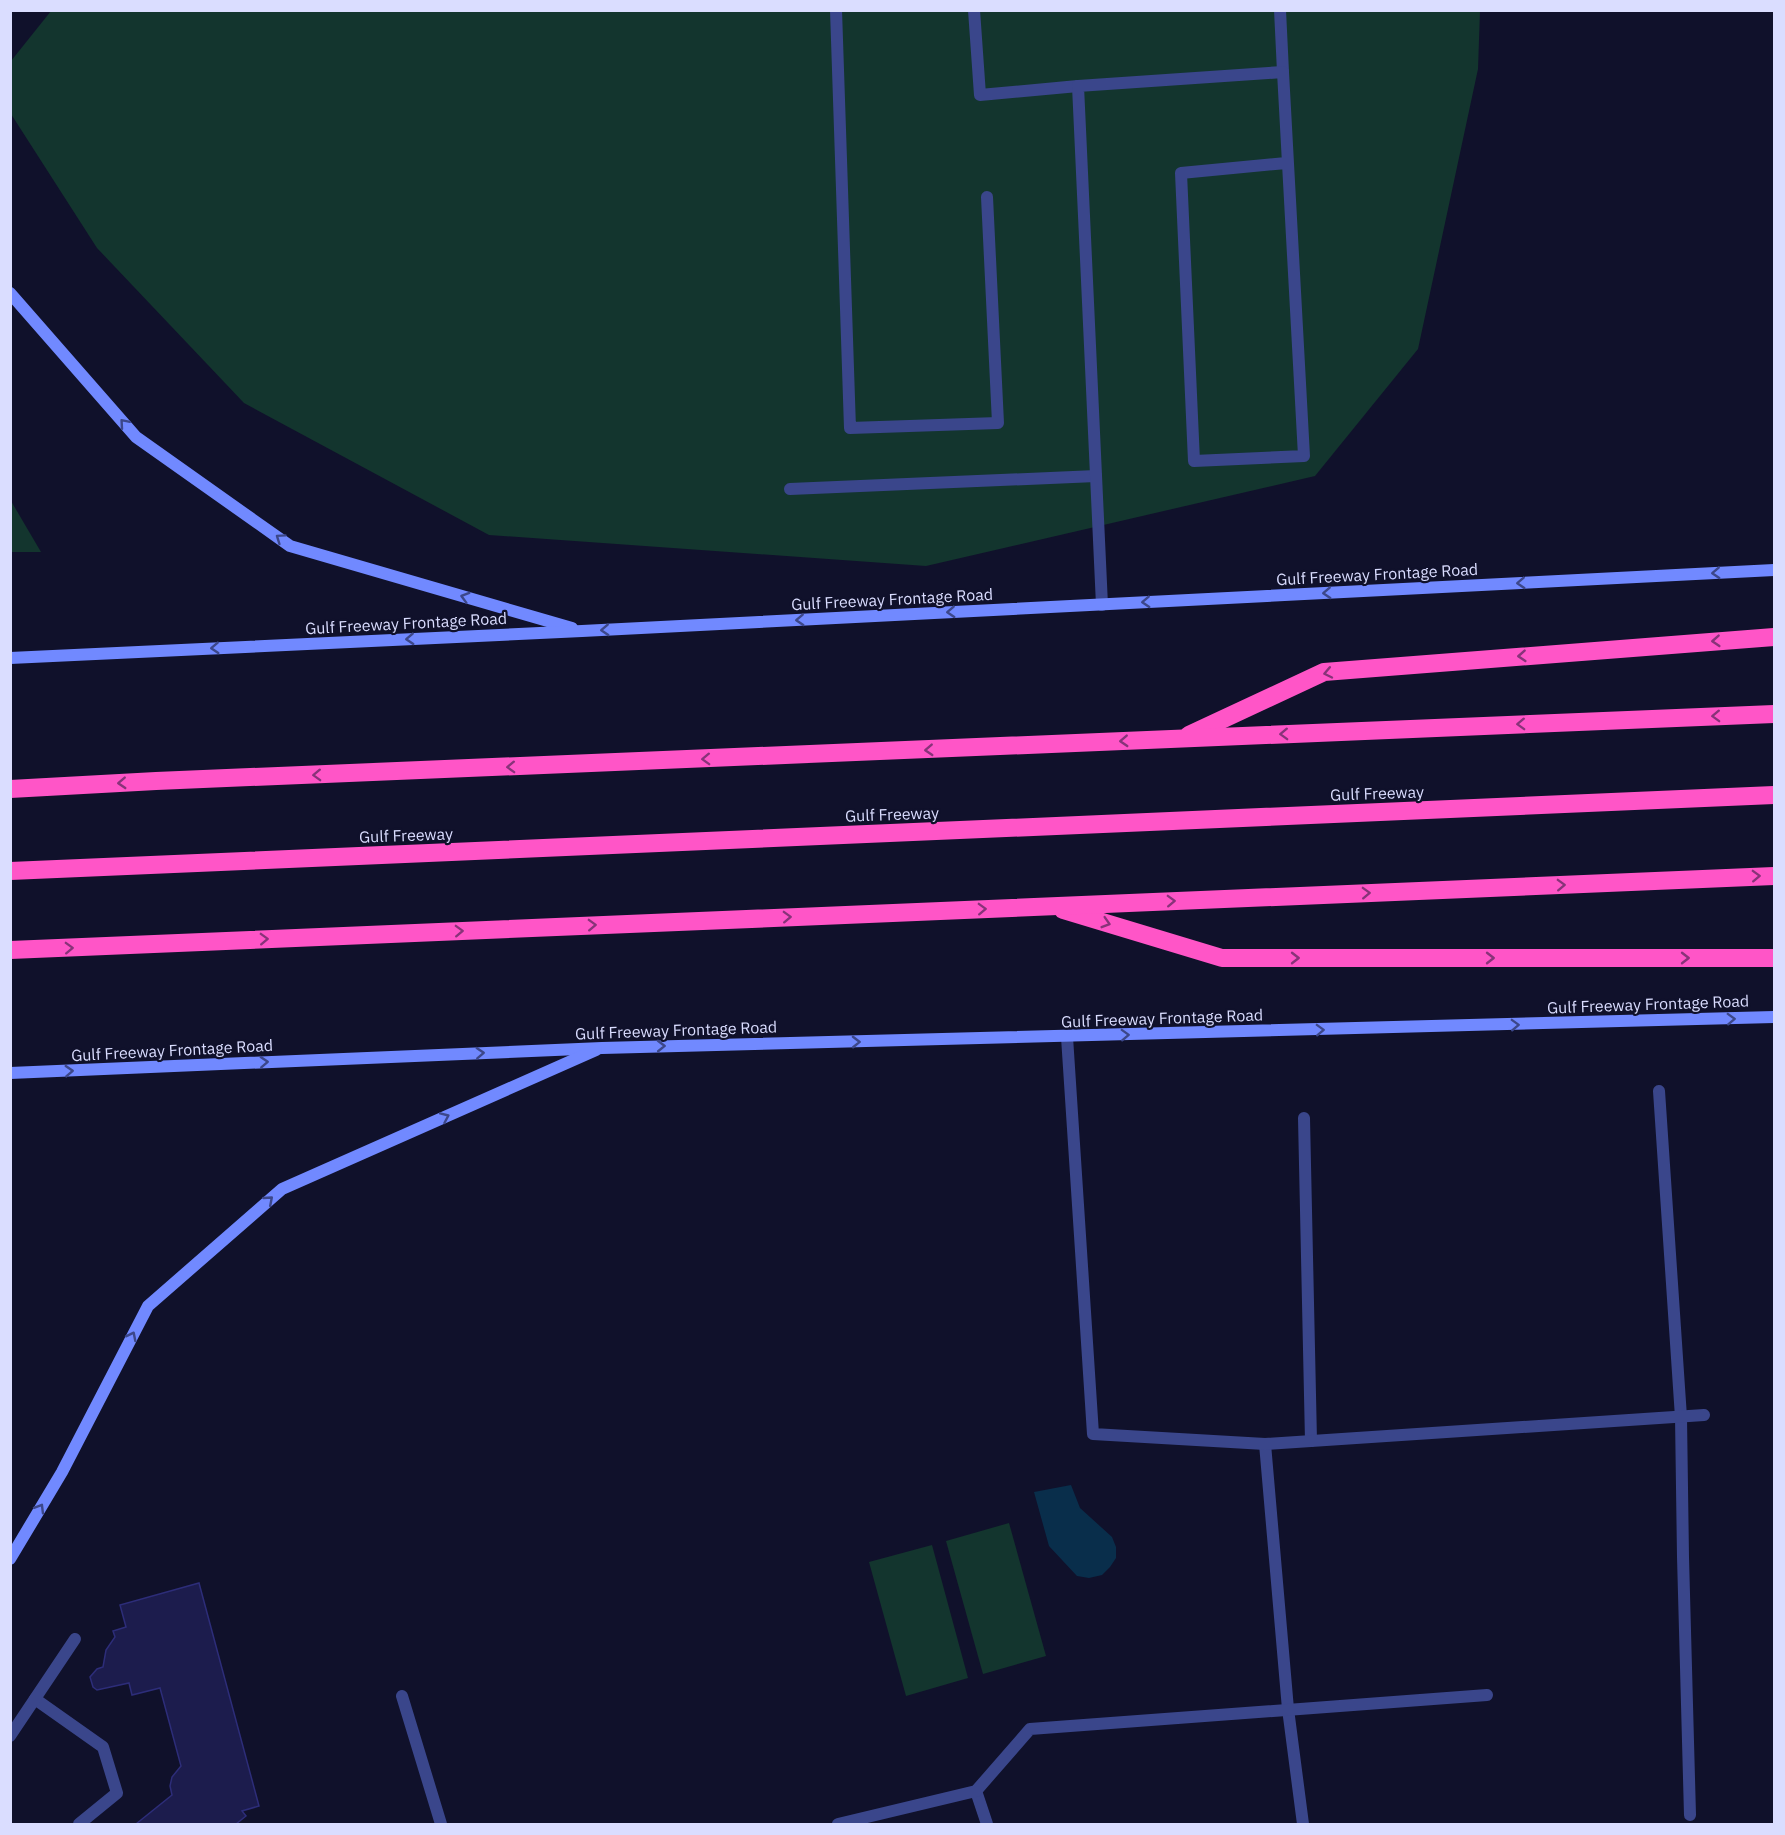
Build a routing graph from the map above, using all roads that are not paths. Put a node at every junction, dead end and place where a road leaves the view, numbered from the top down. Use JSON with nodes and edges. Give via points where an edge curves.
{"nodes":[{"id":1,"x":836,"y":10,"type":"edge"},
{"id":2,"x":974,"y":10,"type":"edge"},
{"id":3,"x":1280,"y":10,"type":"edge"},
{"id":4,"x":1283,"y":72,"type":"junction"},
{"id":5,"x":1078,"y":86,"type":"junction"},
{"id":6,"x":1286,"y":163,"type":"junction"},
{"id":7,"x":987,"y":197,"type":"dead end"},
{"id":8,"x":10,"y":293,"type":"edge"},
{"id":9,"x":1096,"y":476,"type":"junction"},
{"id":10,"x":790,"y":489,"type":"dead end"},
{"id":11,"x":1774,"y":570,"type":"edge"},
{"id":12,"x":1102,"y":605,"type":"junction"},
{"id":13,"x":582,"y":631,"type":"junction"},
{"id":14,"x":1774,"y":637,"type":"edge"},
{"id":15,"x":10,"y":658,"type":"edge"},
{"id":16,"x":1774,"y":714,"type":"edge"},
{"id":17,"x":1182,"y":738,"type":"junction"},
{"id":18,"x":10,"y":789,"type":"edge"},
{"id":19,"x":1774,"y":795,"type":"edge"},
{"id":20,"x":10,"y":871,"type":"edge"},
{"id":21,"x":1774,"y":876,"type":"edge"},
{"id":22,"x":1050,"y":906,"type":"junction"},
{"id":23,"x":10,"y":950,"type":"edge"},
{"id":24,"x":1774,"y":958,"type":"edge"},
{"id":25,"x":1774,"y":1017,"type":"edge"},
{"id":26,"x":1067,"y":1037,"type":"junction"},
{"id":27,"x":602,"y":1047,"type":"junction"},
{"id":28,"x":10,"y":1073,"type":"edge"},
{"id":29,"x":1659,"y":1091,"type":"dead end"},
{"id":30,"x":1304,"y":1118,"type":"dead end"},
{"id":31,"x":1704,"y":1415,"type":"dead end"},
{"id":32,"x":1681,"y":1417,"type":"junction"},
{"id":33,"x":1311,"y":1441,"type":"junction"},
{"id":34,"x":1265,"y":1444,"type":"junction"},
{"id":35,"x":10,"y":1559,"type":"edge"},
{"id":36,"x":75,"y":1639,"type":"dead end"},
{"id":37,"x":1487,"y":1695,"type":"dead end"},
{"id":38,"x":402,"y":1696,"type":"dead end"},
{"id":39,"x":35,"y":1699,"type":"junction"},
{"id":40,"x":1288,"y":1709,"type":"junction"},
{"id":41,"x":10,"y":1736,"type":"edge"},
{"id":42,"x":976,"y":1791,"type":"junction"},
{"id":43,"x":1690,"y":1815,"type":"dead end"},
{"id":44,"x":79,"y":1824,"type":"edge"},
{"id":45,"x":441,"y":1824,"type":"edge"},
{"id":46,"x":838,"y":1824,"type":"edge"},
{"id":47,"x":987,"y":1824,"type":"edge"},
{"id":48,"x":1303,"y":1824,"type":"edge"}],
"edges":[{"from":1,"to":7,"type":"street","via":[[850,428],[998,423]]},
{"from":2,"to":5,"type":"street","via":[[980,95]]},
{"from":3,"to":4,"type":"street"},
{"from":4,"to":5,"type":"street"},
{"from":4,"to":6,"type":"street"},
{"from":5,"to":9,"type":"street"},
{"from":6,"to":6,"type":"street","via":[[1304,456],[1194,461],[1181,172]]},
{"from":13,"to":8,"type":"main road","one_way":true,"via":[[290,546],[136,437]]},
{"from":9,"to":10,"type":"street"},
{"from":9,"to":12,"type":"street"},
{"from":11,"to":12,"type":"main road","name":"Gulf Freeway Frontage Road","one_way":true},
{"from":12,"to":13,"type":"main road","name":"Gulf Freeway Frontage Road","one_way":true},
{"from":13,"to":15,"type":"main road","name":"Gulf Freeway Frontage Road","one_way":true},
{"from":14,"to":17,"type":"highway","one_way":true,"via":[[1324,672]]},
{"from":16,"to":17,"type":"highway","one_way":true},
{"from":17,"to":18,"type":"highway","one_way":true},
{"from":19,"to":20,"type":"highway","name":"Gulf Freeway"},
{"from":22,"to":21,"type":"highway","one_way":true},
{"from":23,"to":22,"type":"highway","one_way":true},
{"from":22,"to":24,"type":"highway","one_way":true,"via":[[1222,958]]},
{"from":26,"to":25,"type":"main road","name":"Gulf Freeway Frontage Road","one_way":true},
{"from":27,"to":26,"type":"main road","name":"Gulf Freeway Frontage Road","one_way":true},
{"from":26,"to":34,"type":"street","via":[[1093,1434]]},
{"from":28,"to":27,"type":"main road","name":"Gulf Freeway Frontage Road","one_way":true},
{"from":35,"to":27,"type":"main road","one_way":true,"via":[[62,1472],[148,1306],[282,1189]]},
{"from":29,"to":32,"type":"street"},
{"from":30,"to":33,"type":"street"},
{"from":31,"to":32,"type":"street"},
{"from":32,"to":33,"type":"street"},
{"from":32,"to":43,"type":"street"},
{"from":33,"to":34,"type":"street"},
{"from":34,"to":40,"type":"street"},
{"from":36,"to":39,"type":"street"},
{"from":37,"to":40,"type":"street"},
{"from":38,"to":45,"type":"street"},
{"from":39,"to":41,"type":"street"},
{"from":39,"to":44,"type":"street","via":[[103,1747],[117,1793]]},
{"from":40,"to":42,"type":"street","via":[[1030,1729]]},
{"from":40,"to":48,"type":"street"},
{"from":42,"to":46,"type":"street"},
{"from":42,"to":47,"type":"street"}]}
